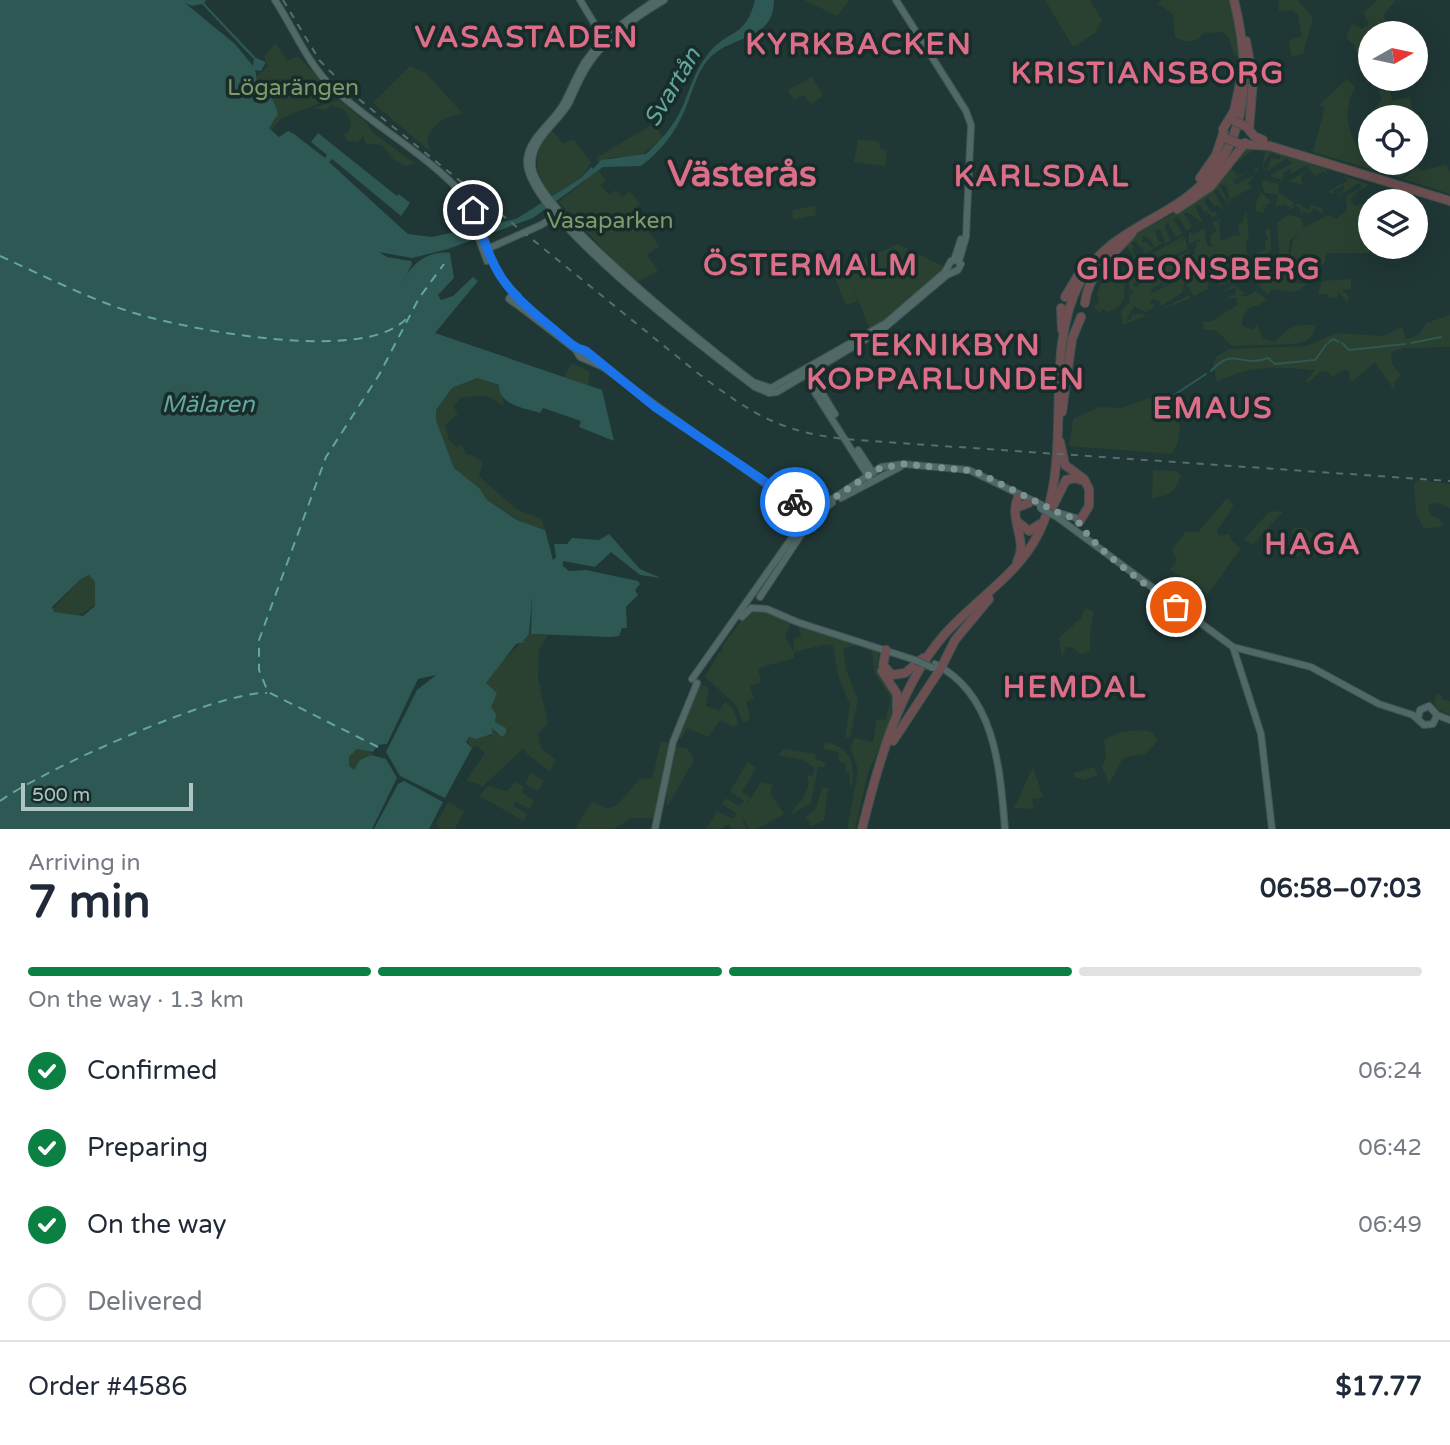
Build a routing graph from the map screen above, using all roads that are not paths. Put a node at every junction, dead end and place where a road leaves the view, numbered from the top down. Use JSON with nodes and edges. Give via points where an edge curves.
{"nodes":[{"id":1,"x":275,"y":0,"type":"edge"},
{"id":2,"x":582,"y":0,"type":"edge"},
{"id":3,"x":656,"y":0,"type":"edge"},
{"id":4,"x":664,"y":0,"type":"edge"},
{"id":5,"x":894,"y":0,"type":"edge"},
{"id":6,"x":1236,"y":0,"type":"edge"},
{"id":7,"x":1241,"y":32,"type":"junction"},
{"id":8,"x":605,"y":38,"type":"junction"},
{"id":9,"x":1246,"y":41,"type":"junction"},
{"id":10,"x":1230,"y":122,"type":"junction"},
{"id":11,"x":1249,"y":129,"type":"junction"},
{"id":12,"x":1224,"y":136,"type":"junction"},
{"id":13,"x":1244,"y":143,"type":"junction"},
{"id":14,"x":531,"y":172,"type":"junction"},
{"id":15,"x":1450,"y":200,"type":"edge"},
{"id":16,"x":552,"y":208,"type":"junction"},
{"id":17,"x":1177,"y":209,"type":"junction"},
{"id":18,"x":1159,"y":215,"type":"junction"},
{"id":19,"x":565,"y":219,"type":"junction"},
{"id":20,"x":1127,"y":234,"type":"junction"},
{"id":21,"x":491,"y":247,"type":"junction"},
{"id":22,"x":952,"y":269,"type":"junction"},
{"id":23,"x":1065,"y":297,"type":"dead end"},
{"id":24,"x":1085,"y":303,"type":"dead end"},
{"id":25,"x":1061,"y":309,"type":"dead end"},
{"id":26,"x":1081,"y":317,"type":"dead end"},
{"id":27,"x":713,"y":352,"type":"junction"},
{"id":28,"x":808,"y":374,"type":"junction"},
{"id":29,"x":778,"y":384,"type":"junction"},
{"id":30,"x":769,"y":393,"type":"junction"},
{"id":31,"x":1061,"y":410,"type":"junction"},
{"id":32,"x":1060,"y":442,"type":"junction"},
{"id":33,"x":730,"y":460,"type":"junction"},
{"id":34,"x":864,"y":462,"type":"junction"},
{"id":35,"x":884,"y":466,"type":"junction"},
{"id":36,"x":984,"y":475,"type":"junction"},
{"id":37,"x":871,"y":476,"type":"junction"},
{"id":38,"x":860,"y":480,"type":"junction"},
{"id":39,"x":841,"y":496,"type":"junction"},
{"id":40,"x":1020,"y":499,"type":"junction"},
{"id":41,"x":1056,"y":512,"type":"junction"},
{"id":42,"x":809,"y":516,"type":"junction"},
{"id":43,"x":1046,"y":516,"type":"junction"},
{"id":44,"x":1075,"y":522,"type":"junction"},
{"id":45,"x":998,"y":586,"type":"junction"},
{"id":46,"x":755,"y":598,"type":"junction"},
{"id":47,"x":989,"y":599,"type":"junction"},
{"id":48,"x":755,"y":607,"type":"junction"},
{"id":49,"x":944,"y":636,"type":"junction"},
{"id":50,"x":885,"y":649,"type":"junction"},
{"id":51,"x":1236,"y":649,"type":"junction"},
{"id":52,"x":939,"y":667,"type":"junction"},
{"id":53,"x":700,"y":675,"type":"junction"},
{"id":54,"x":1420,"y":710,"type":"junction"},
{"id":55,"x":1404,"y":712,"type":"junction"},
{"id":56,"x":1436,"y":718,"type":"junction"},
{"id":57,"x":1419,"y":719,"type":"junction"},
{"id":58,"x":1450,"y":720,"type":"edge"},
{"id":59,"x":892,"y":738,"type":"junction"},
{"id":60,"x":655,"y":829,"type":"edge"},
{"id":61,"x":864,"y":829,"type":"edge"},
{"id":62,"x":1004,"y":829,"type":"edge"},
{"id":63,"x":1272,"y":829,"type":"edge"}],
"edges":[{"from":1,"to":21,"type":"main road","via":[[328,83],[464,196],[482,240]]},
{"from":2,"to":8,"type":"main road"},
{"from":3,"to":8,"type":"main road"},
{"from":4,"to":8,"type":"main road"},
{"from":5,"to":22,"type":"main road","via":[[967,125],[962,233]]},
{"from":6,"to":7,"type":"highway"},
{"from":6,"to":9,"type":"highway"},
{"from":7,"to":10,"type":"highway","via":[[1240,88]]},
{"from":7,"to":18,"type":"highway","via":[[1245,93],[1232,139],[1199,186]]},
{"from":8,"to":14,"type":"main road","via":[[563,112],[537,142]]},
{"from":8,"to":14,"type":"main road","via":[[578,74],[561,108],[533,142],[527,158]]},
{"from":9,"to":11,"type":"highway","via":[[1253,80]]},
{"from":9,"to":17,"type":"highway","via":[[1248,91],[1239,133],[1216,174]]},
{"from":10,"to":11,"type":"highway","bridge":true},
{"from":10,"to":12,"type":"highway"},
{"from":11,"to":13,"type":"highway"},
{"from":11,"to":15,"type":"highway","via":[[1270,143]]},
{"from":12,"to":13,"type":"highway","bridge":true},
{"from":12,"to":18,"type":"highway","via":[[1205,172]]},
{"from":13,"to":15,"type":"highway","via":[[1270,145]]},
{"from":13,"to":17,"type":"highway","via":[[1211,186]]},
{"from":14,"to":16,"type":"main road"},
{"from":16,"to":19,"type":"main road"},
{"from":16,"to":19,"type":"main road"},
{"from":16,"to":21,"type":"main road"},
{"from":17,"to":20,"type":"highway"},
{"from":18,"to":20,"type":"highway"},
{"from":19,"to":27,"type":"main road","via":[[636,289]]},
{"from":20,"to":23,"type":"highway","via":[[1108,242],[1090,259]]},
{"from":20,"to":24,"type":"highway","via":[[1088,287]]},
{"from":20,"to":31,"type":"highway","via":[[1099,261],[1078,299],[1068,340]]},
{"from":21,"to":33,"type":"main road","via":[[489,261],[510,302],[517,301]]},
{"from":22,"to":28,"type":"main road","via":[[897,319]]},
{"from":22,"to":28,"type":"main road","via":[[886,323],[817,362]]},
{"from":25,"to":31,"type":"highway"},
{"from":26,"to":31,"type":"highway","via":[[1072,339]]},
{"from":27,"to":29,"type":"main road","via":[[758,385]]},
{"from":27,"to":30,"type":"main road"},
{"from":28,"to":29,"type":"main road"},
{"from":28,"to":30,"type":"main road"},
{"from":28,"to":34,"type":"main road"},
{"from":29,"to":30,"type":"main road"},
{"from":31,"to":32,"type":"highway"},
{"from":31,"to":43,"type":"highway"},
{"from":32,"to":41,"type":"highway"},
{"from":32,"to":44,"type":"highway","via":[[1065,465],[1089,487],[1089,506]]},
{"from":33,"to":42,"type":"main road"},
{"from":33,"to":42,"type":"main road"},
{"from":34,"to":35,"type":"main road"},
{"from":34,"to":37,"type":"main road"},
{"from":34,"to":38,"type":"main road"},
{"from":35,"to":36,"type":"main road"},
{"from":35,"to":37,"type":"main road"},
{"from":36,"to":37,"type":"main road","via":[[904,466]]},
{"from":36,"to":40,"type":"main road"},
{"from":37,"to":38,"type":"main road"},
{"from":37,"to":39,"type":"main road"},
{"from":38,"to":39,"type":"main road"},
{"from":39,"to":42,"type":"main road"},
{"from":40,"to":41,"type":"main road","bridge":true},
{"from":40,"to":43,"type":"highway","via":[[1017,520],[1025,530],[1037,528]]},
{"from":40,"to":45,"type":"highway","via":[[1014,520],[1021,552]]},
{"from":41,"to":44,"type":"main road"},
{"from":41,"to":44,"type":"highway","via":[[1066,480],[1079,479],[1088,500]]},
{"from":41,"to":47,"type":"highway","via":[[1031,556]]},
{"from":42,"to":46,"type":"main road"},
{"from":43,"to":45,"type":"highway","via":[[1026,556]]},
{"from":44,"to":51,"type":"main road","via":[[1109,555]]},
{"from":45,"to":49,"type":"highway"},
{"from":46,"to":48,"type":"main road"},
{"from":46,"to":50,"type":"main road","via":[[796,618]]},
{"from":46,"to":53,"type":"main road"},
{"from":47,"to":52,"type":"highway"},
{"from":47,"to":59,"type":"highway","via":[[958,626],[932,658]]},
{"from":48,"to":50,"type":"main road"},
{"from":48,"to":53,"type":"main road","via":[[745,612]]},
{"from":49,"to":50,"type":"highway","via":[[902,674],[886,672]]},
{"from":49,"to":59,"type":"highway","via":[[918,673]]},
{"from":50,"to":52,"type":"main road","bridge":true},
{"from":50,"to":59,"type":"highway","via":[[880,667],[898,698]]},
{"from":51,"to":55,"type":"main road","via":[[1311,667],[1379,704]]},
{"from":51,"to":63,"type":"main road","via":[[1261,734]]},
{"from":52,"to":59,"type":"highway"},
{"from":52,"to":62,"type":"main road","via":[[971,692],[986,719]]},
{"from":53,"to":60,"type":"main road","via":[[694,675],[673,742]]},
{"from":54,"to":55,"type":"main road"},
{"from":54,"to":56,"type":"main road","via":[[1429,706]]},
{"from":54,"to":57,"type":"main road"},
{"from":55,"to":57,"type":"main road"},
{"from":56,"to":57,"type":"main road","via":[[1426,725]]},
{"from":56,"to":58,"type":"main road"},
{"from":59,"to":61,"type":"highway"}]}
